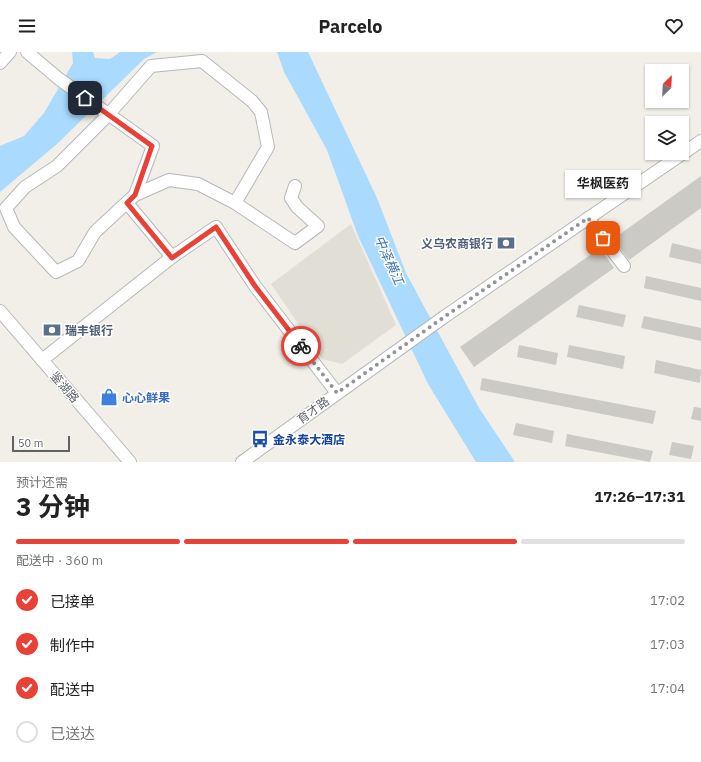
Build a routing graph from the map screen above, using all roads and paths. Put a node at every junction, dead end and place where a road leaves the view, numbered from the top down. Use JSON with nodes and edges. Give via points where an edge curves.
{"nodes":[{"id":1,"x":10,"y":52,"type":"edge"},
{"id":2,"x":27,"y":52,"type":"edge"},
{"id":3,"x":0,"y":63,"type":"edge"},
{"id":4,"x":108,"y":115,"type":"junction"},
{"id":5,"x":701,"y":141,"type":"edge"},
{"id":6,"x":295,"y":186,"type":"dead end"},
{"id":7,"x":131,"y":199,"type":"junction"},
{"id":8,"x":235,"y":203,"type":"junction"},
{"id":9,"x":588,"y":218,"type":"junction"},
{"id":10,"x":172,"y":258,"type":"junction"},
{"id":11,"x":624,"y":266,"type":"dead end"},
{"id":12,"x":0,"y":311,"type":"edge"},
{"id":13,"x":42,"y":360,"type":"junction"},
{"id":14,"x":337,"y":393,"type":"junction"},
{"id":15,"x":130,"y":462,"type":"edge"},
{"id":16,"x":242,"y":462,"type":"edge"}],
"edges":[{"from":1,"to":3,"type":"street"},
{"from":2,"to":4,"type":"street"},
{"from":4,"to":7,"type":"street","via":[[152,146]]},
{"from":4,"to":7,"type":"street","via":[[57,166],[25,187],[6,208],[14,227],[56,272],[78,261],[95,232]]},
{"from":4,"to":8,"type":"street","via":[[152,66],[202,61],[252,101],[261,112],[268,147]]},
{"from":5,"to":9,"type":"street","name":"育才路"},
{"from":6,"to":8,"type":"street","via":[[291,198],[318,226],[295,243]]},
{"from":7,"to":8,"type":"street","via":[[169,180],[198,184]]},
{"from":7,"to":10,"type":"street"},
{"from":9,"to":11,"type":"street"},
{"from":9,"to":14,"type":"street","name":"育才路"},
{"from":10,"to":13,"type":"street"},
{"from":10,"to":14,"type":"street","via":[[216,227],[255,286]]},
{"from":12,"to":13,"type":"street","name":"鉴湖路"},
{"from":13,"to":15,"type":"street","name":"鉴湖路"},
{"from":14,"to":16,"type":"street","name":"育才路"}]}
